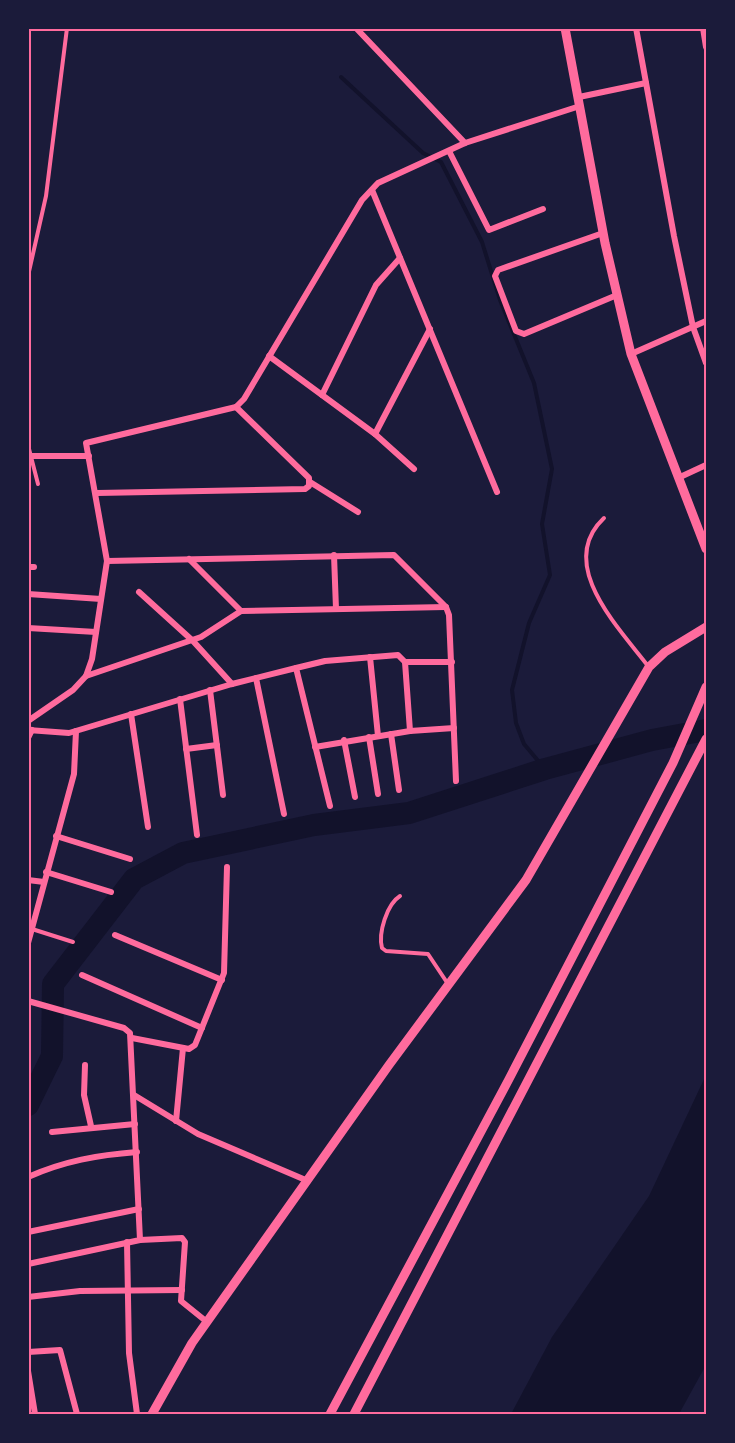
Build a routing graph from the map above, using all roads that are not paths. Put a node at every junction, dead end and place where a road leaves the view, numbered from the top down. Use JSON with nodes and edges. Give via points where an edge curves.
{"nodes":[{"id":1,"x":67,"y":28,"type":"edge"},
{"id":2,"x":356,"y":28,"type":"edge"},
{"id":3,"x":564,"y":28,"type":"edge"},
{"id":4,"x":636,"y":28,"type":"edge"},
{"id":5,"x":703,"y":28,"type":"edge"},
{"id":6,"x":706,"y":47,"type":"edge"},
{"id":7,"x":646,"y":83,"type":"junction"},
{"id":8,"x":579,"y":101,"type":"junction"},
{"id":9,"x":465,"y":143,"type":"junction"},
{"id":10,"x":449,"y":151,"type":"junction"},
{"id":11,"x":372,"y":190,"type":"junction"},
{"id":12,"x":543,"y":208,"type":"dead end"},
{"id":13,"x":603,"y":233,"type":"junction"},
{"id":14,"x":400,"y":258,"type":"junction"},
{"id":15,"x":28,"y":276,"type":"edge"},
{"id":16,"x":617,"y":295,"type":"junction"},
{"id":17,"x":706,"y":321,"type":"edge"},
{"id":18,"x":693,"y":327,"type":"junction"},
{"id":19,"x":430,"y":329,"type":"junction"},
{"id":20,"x":631,"y":354,"type":"junction"},
{"id":21,"x":269,"y":356,"type":"junction"},
{"id":22,"x":706,"y":363,"type":"edge"},
{"id":23,"x":322,"y":395,"type":"junction"},
{"id":24,"x":236,"y":407,"type":"junction"},
{"id":25,"x":375,"y":434,"type":"junction"},
{"id":26,"x":28,"y":445,"type":"edge"},
{"id":27,"x":31,"y":456,"type":"junction"},
{"id":28,"x":88,"y":456,"type":"junction"},
{"id":29,"x":706,"y":465,"type":"edge"},
{"id":30,"x":414,"y":469,"type":"dead end"},
{"id":31,"x":678,"y":478,"type":"junction"},
{"id":32,"x":310,"y":482,"type":"junction"},
{"id":33,"x":38,"y":484,"type":"dead end"},
{"id":34,"x":497,"y":492,"type":"dead end"},
{"id":35,"x":97,"y":493,"type":"junction"},
{"id":36,"x":358,"y":512,"type":"dead end"},
{"id":37,"x":604,"y":518,"type":"dead end"},
{"id":38,"x":706,"y":549,"type":"edge"},
{"id":39,"x":334,"y":555,"type":"junction"},
{"id":40,"x":189,"y":559,"type":"junction"},
{"id":41,"x":107,"y":561,"type":"junction"},
{"id":42,"x":139,"y":592,"type":"dead end"},
{"id":43,"x":28,"y":594,"type":"edge"},
{"id":44,"x":101,"y":599,"type":"junction"},
{"id":45,"x":446,"y":607,"type":"junction"},
{"id":46,"x":336,"y":609,"type":"junction"},
{"id":47,"x":241,"y":611,"type":"junction"},
{"id":48,"x":706,"y":627,"type":"edge"},
{"id":49,"x":28,"y":628,"type":"edge"},
{"id":50,"x":96,"y":632,"type":"junction"},
{"id":51,"x":192,"y":641,"type":"junction"},
{"id":52,"x":370,"y":657,"type":"junction"},
{"id":53,"x":405,"y":662,"type":"junction"},
{"id":54,"x":452,"y":662,"type":"junction"},
{"id":55,"x":648,"y":667,"type":"junction"},
{"id":56,"x":296,"y":668,"type":"junction"},
{"id":57,"x":86,"y":676,"type":"junction"},
{"id":58,"x":256,"y":678,"type":"junction"},
{"id":59,"x":232,"y":684,"type":"junction"},
{"id":60,"x":706,"y":687,"type":"edge"},
{"id":61,"x":210,"y":690,"type":"junction"},
{"id":62,"x":180,"y":699,"type":"junction"},
{"id":63,"x":131,"y":714,"type":"junction"},
{"id":64,"x":28,"y":721,"type":"edge"},
{"id":65,"x":454,"y":728,"type":"junction"},
{"id":66,"x":30,"y":730,"type":"edge"},
{"id":67,"x":76,"y":731,"type":"junction"},
{"id":68,"x":410,"y":731,"type":"junction"},
{"id":69,"x":391,"y":734,"type":"junction"},
{"id":70,"x":378,"y":736,"type":"junction"},
{"id":71,"x":369,"y":737,"type":"junction"},
{"id":72,"x":28,"y":738,"type":"edge"},
{"id":73,"x":344,"y":740,"type":"junction"},
{"id":74,"x":706,"y":740,"type":"edge"},
{"id":75,"x":217,"y":745,"type":"junction"},
{"id":76,"x":315,"y":747,"type":"junction"},
{"id":77,"x":186,"y":749,"type":"junction"},
{"id":78,"x":456,"y":782,"type":"dead end"},
{"id":79,"x":399,"y":790,"type":"dead end"},
{"id":80,"x":378,"y":794,"type":"dead end"},
{"id":81,"x":223,"y":795,"type":"dead end"},
{"id":82,"x":355,"y":797,"type":"dead end"},
{"id":83,"x":330,"y":806,"type":"dead end"},
{"id":84,"x":284,"y":814,"type":"dead end"},
{"id":85,"x":148,"y":827,"type":"dead end"},
{"id":86,"x":197,"y":835,"type":"dead end"},
{"id":87,"x":56,"y":836,"type":"junction"},
{"id":88,"x":130,"y":859,"type":"dead end"},
{"id":89,"x":228,"y":867,"type":"dead end"},
{"id":90,"x":46,"y":872,"type":"junction"},
{"id":91,"x":28,"y":880,"type":"edge"},
{"id":92,"x":44,"y":882,"type":"junction"},
{"id":93,"x":111,"y":892,"type":"dead end"},
{"id":94,"x":400,"y":896,"type":"dead end"},
{"id":95,"x":31,"y":927,"type":"edge"},
{"id":96,"x":115,"y":935,"type":"dead end"},
{"id":97,"x":73,"y":942,"type":"dead end"},
{"id":98,"x":28,"y":943,"type":"edge"},
{"id":99,"x":82,"y":975,"type":"dead end"},
{"id":100,"x":222,"y":980,"type":"junction"},
{"id":101,"x":448,"y":984,"type":"junction"},
{"id":102,"x":29,"y":1002,"type":"edge"},
{"id":103,"x":202,"y":1028,"type":"junction"},
{"id":104,"x":132,"y":1038,"type":"junction"},
{"id":105,"x":183,"y":1048,"type":"junction"},
{"id":106,"x":85,"y":1065,"type":"dead end"},
{"id":107,"x":134,"y":1095,"type":"junction"},
{"id":108,"x":176,"y":1121,"type":"junction"},
{"id":109,"x":135,"y":1124,"type":"junction"},
{"id":110,"x":91,"y":1126,"type":"junction"},
{"id":111,"x":52,"y":1132,"type":"dead end"},
{"id":112,"x":136,"y":1152,"type":"junction"},
{"id":113,"x":28,"y":1177,"type":"edge"},
{"id":114,"x":308,"y":1181,"type":"junction"},
{"id":115,"x":139,"y":1209,"type":"junction"},
{"id":116,"x":28,"y":1232,"type":"edge"},
{"id":117,"x":140,"y":1240,"type":"junction"},
{"id":118,"x":127,"y":1242,"type":"junction"},
{"id":119,"x":28,"y":1264,"type":"edge"},
{"id":120,"x":128,"y":1290,"type":"junction"},
{"id":121,"x":182,"y":1290,"type":"junction"},
{"id":122,"x":28,"y":1297,"type":"edge"},
{"id":123,"x":207,"y":1322,"type":"junction"},
{"id":124,"x":28,"y":1352,"type":"edge"},
{"id":125,"x":28,"y":1371,"type":"edge"},
{"id":126,"x":35,"y":1414,"type":"edge"},
{"id":127,"x":77,"y":1414,"type":"edge"},
{"id":128,"x":137,"y":1414,"type":"edge"},
{"id":129,"x":152,"y":1414,"type":"edge"},
{"id":130,"x":330,"y":1414,"type":"edge"},
{"id":131,"x":354,"y":1414,"type":"edge"}],
"edges":[{"from":1,"to":15,"type":"lane","via":[[46,196]]},
{"from":2,"to":9,"type":"street"},
{"from":3,"to":8,"type":"street"},
{"from":4,"to":7,"type":"street"},
{"from":5,"to":6,"type":"street"},
{"from":7,"to":8,"type":"street"},
{"from":7,"to":18,"type":"street"},
{"from":8,"to":9,"type":"street"},
{"from":8,"to":13,"type":"street"},
{"from":9,"to":10,"type":"street"},
{"from":10,"to":11,"type":"street","via":[[378,183]]},
{"from":10,"to":12,"type":"street","via":[[489,230]]},
{"from":11,"to":14,"type":"street"},
{"from":11,"to":21,"type":"street","via":[[362,200]]},
{"from":13,"to":16,"type":"street"},
{"from":13,"to":16,"type":"street","via":[[498,270],[495,276],[516,331],[524,334]]},
{"from":14,"to":19,"type":"street"},
{"from":14,"to":23,"type":"street","via":[[376,285]]},
{"from":16,"to":20,"type":"street"},
{"from":17,"to":18,"type":"street"},
{"from":18,"to":20,"type":"street"},
{"from":18,"to":22,"type":"street"},
{"from":19,"to":25,"type":"street"},
{"from":19,"to":34,"type":"street"},
{"from":20,"to":31,"type":"street"},
{"from":21,"to":23,"type":"street"},
{"from":21,"to":24,"type":"street"},
{"from":23,"to":25,"type":"street"},
{"from":24,"to":28,"type":"street","via":[[86,443]]},
{"from":24,"to":32,"type":"street"},
{"from":25,"to":30,"type":"street"},
{"from":26,"to":27,"type":"lane"},
{"from":27,"to":28,"type":"street"},
{"from":27,"to":33,"type":"lane"},
{"from":28,"to":35,"type":"street"},
{"from":29,"to":31,"type":"street"},
{"from":31,"to":38,"type":"street"},
{"from":32,"to":35,"type":"street","via":[[305,489]]},
{"from":32,"to":36,"type":"street"},
{"from":35,"to":41,"type":"street"},
{"from":37,"to":55,"type":"lane","via":[[589,539],[586,566],[602,604]]},
{"from":39,"to":40,"type":"street"},
{"from":39,"to":45,"type":"street","via":[[394,555]]},
{"from":39,"to":46,"type":"street"},
{"from":40,"to":41,"type":"street"},
{"from":40,"to":47,"type":"street"},
{"from":41,"to":44,"type":"street"},
{"from":42,"to":51,"type":"street"},
{"from":43,"to":44,"type":"street"},
{"from":44,"to":50,"type":"street"},
{"from":45,"to":46,"type":"street"},
{"from":45,"to":54,"type":"street","via":[[451,621]]},
{"from":46,"to":47,"type":"street"},
{"from":47,"to":51,"type":"street"},
{"from":48,"to":55,"type":"street"},
{"from":49,"to":50,"type":"street"},
{"from":50,"to":57,"type":"street"},
{"from":51,"to":57,"type":"street"},
{"from":51,"to":59,"type":"street"},
{"from":52,"to":53,"type":"street","via":[[398,655]]},
{"from":52,"to":56,"type":"street"},
{"from":52,"to":70,"type":"street"},
{"from":53,"to":54,"type":"street"},
{"from":53,"to":68,"type":"street"},
{"from":54,"to":65,"type":"street"},
{"from":55,"to":101,"type":"street","via":[[526,880]]},
{"from":56,"to":58,"type":"street"},
{"from":56,"to":76,"type":"street"},
{"from":57,"to":64,"type":"street","via":[[73,690]]},
{"from":58,"to":59,"type":"street"},
{"from":58,"to":84,"type":"street"},
{"from":59,"to":61,"type":"street"},
{"from":60,"to":130,"type":"street","via":[[673,763]]},
{"from":61,"to":62,"type":"street"},
{"from":61,"to":75,"type":"street"},
{"from":62,"to":63,"type":"street"},
{"from":62,"to":77,"type":"street"},
{"from":63,"to":67,"type":"street"},
{"from":63,"to":85,"type":"street"},
{"from":65,"to":68,"type":"street"},
{"from":65,"to":78,"type":"street"},
{"from":66,"to":67,"type":"street"},
{"from":66,"to":72,"type":"street"},
{"from":67,"to":87,"type":"street","via":[[74,774]]},
{"from":68,"to":69,"type":"street"},
{"from":69,"to":70,"type":"street"},
{"from":69,"to":79,"type":"street"},
{"from":70,"to":71,"type":"street"},
{"from":71,"to":73,"type":"street"},
{"from":71,"to":80,"type":"street"},
{"from":73,"to":76,"type":"street"},
{"from":73,"to":82,"type":"street"},
{"from":74,"to":131,"type":"street"},
{"from":75,"to":77,"type":"street"},
{"from":75,"to":81,"type":"street"},
{"from":76,"to":83,"type":"street"},
{"from":77,"to":86,"type":"street"},
{"from":87,"to":88,"type":"street"},
{"from":87,"to":90,"type":"street"},
{"from":89,"to":100,"type":"street"},
{"from":90,"to":92,"type":"street"},
{"from":90,"to":93,"type":"street"},
{"from":91,"to":92,"type":"street"},
{"from":92,"to":95,"type":"street"},
{"from":94,"to":101,"type":"lane","via":[[391,904],[381,937],[382,948],[428,954]]},
{"from":95,"to":97,"type":"lane"},
{"from":95,"to":98,"type":"street"},
{"from":96,"to":100,"type":"street"},
{"from":99,"to":103,"type":"street"},
{"from":100,"to":103,"type":"street"},
{"from":101,"to":114,"type":"street"},
{"from":102,"to":104,"type":"street","via":[[124,1028]]},
{"from":103,"to":105,"type":"street","via":[[192,1048]]},
{"from":104,"to":105,"type":"street"},
{"from":104,"to":107,"type":"street"},
{"from":105,"to":108,"type":"street"},
{"from":106,"to":110,"type":"street","via":[[84,1095]]},
{"from":107,"to":108,"type":"street"},
{"from":107,"to":109,"type":"street"},
{"from":108,"to":114,"type":"street"},
{"from":109,"to":110,"type":"street"},
{"from":109,"to":112,"type":"street"},
{"from":110,"to":111,"type":"street"},
{"from":112,"to":113,"type":"street","via":[[81,1158]]},
{"from":112,"to":115,"type":"street"},
{"from":114,"to":123,"type":"street"},
{"from":115,"to":116,"type":"street"},
{"from":115,"to":117,"type":"street"},
{"from":117,"to":118,"type":"street"},
{"from":117,"to":121,"type":"street","via":[[182,1238]]},
{"from":118,"to":119,"type":"street"},
{"from":118,"to":120,"type":"street"},
{"from":120,"to":121,"type":"street"},
{"from":120,"to":122,"type":"street"},
{"from":120,"to":128,"type":"street","via":[[129,1353]]},
{"from":121,"to":123,"type":"street","via":[[184,1306]]},
{"from":123,"to":129,"type":"street"},
{"from":124,"to":127,"type":"street","via":[[60,1350]]},
{"from":125,"to":126,"type":"street"}]}
